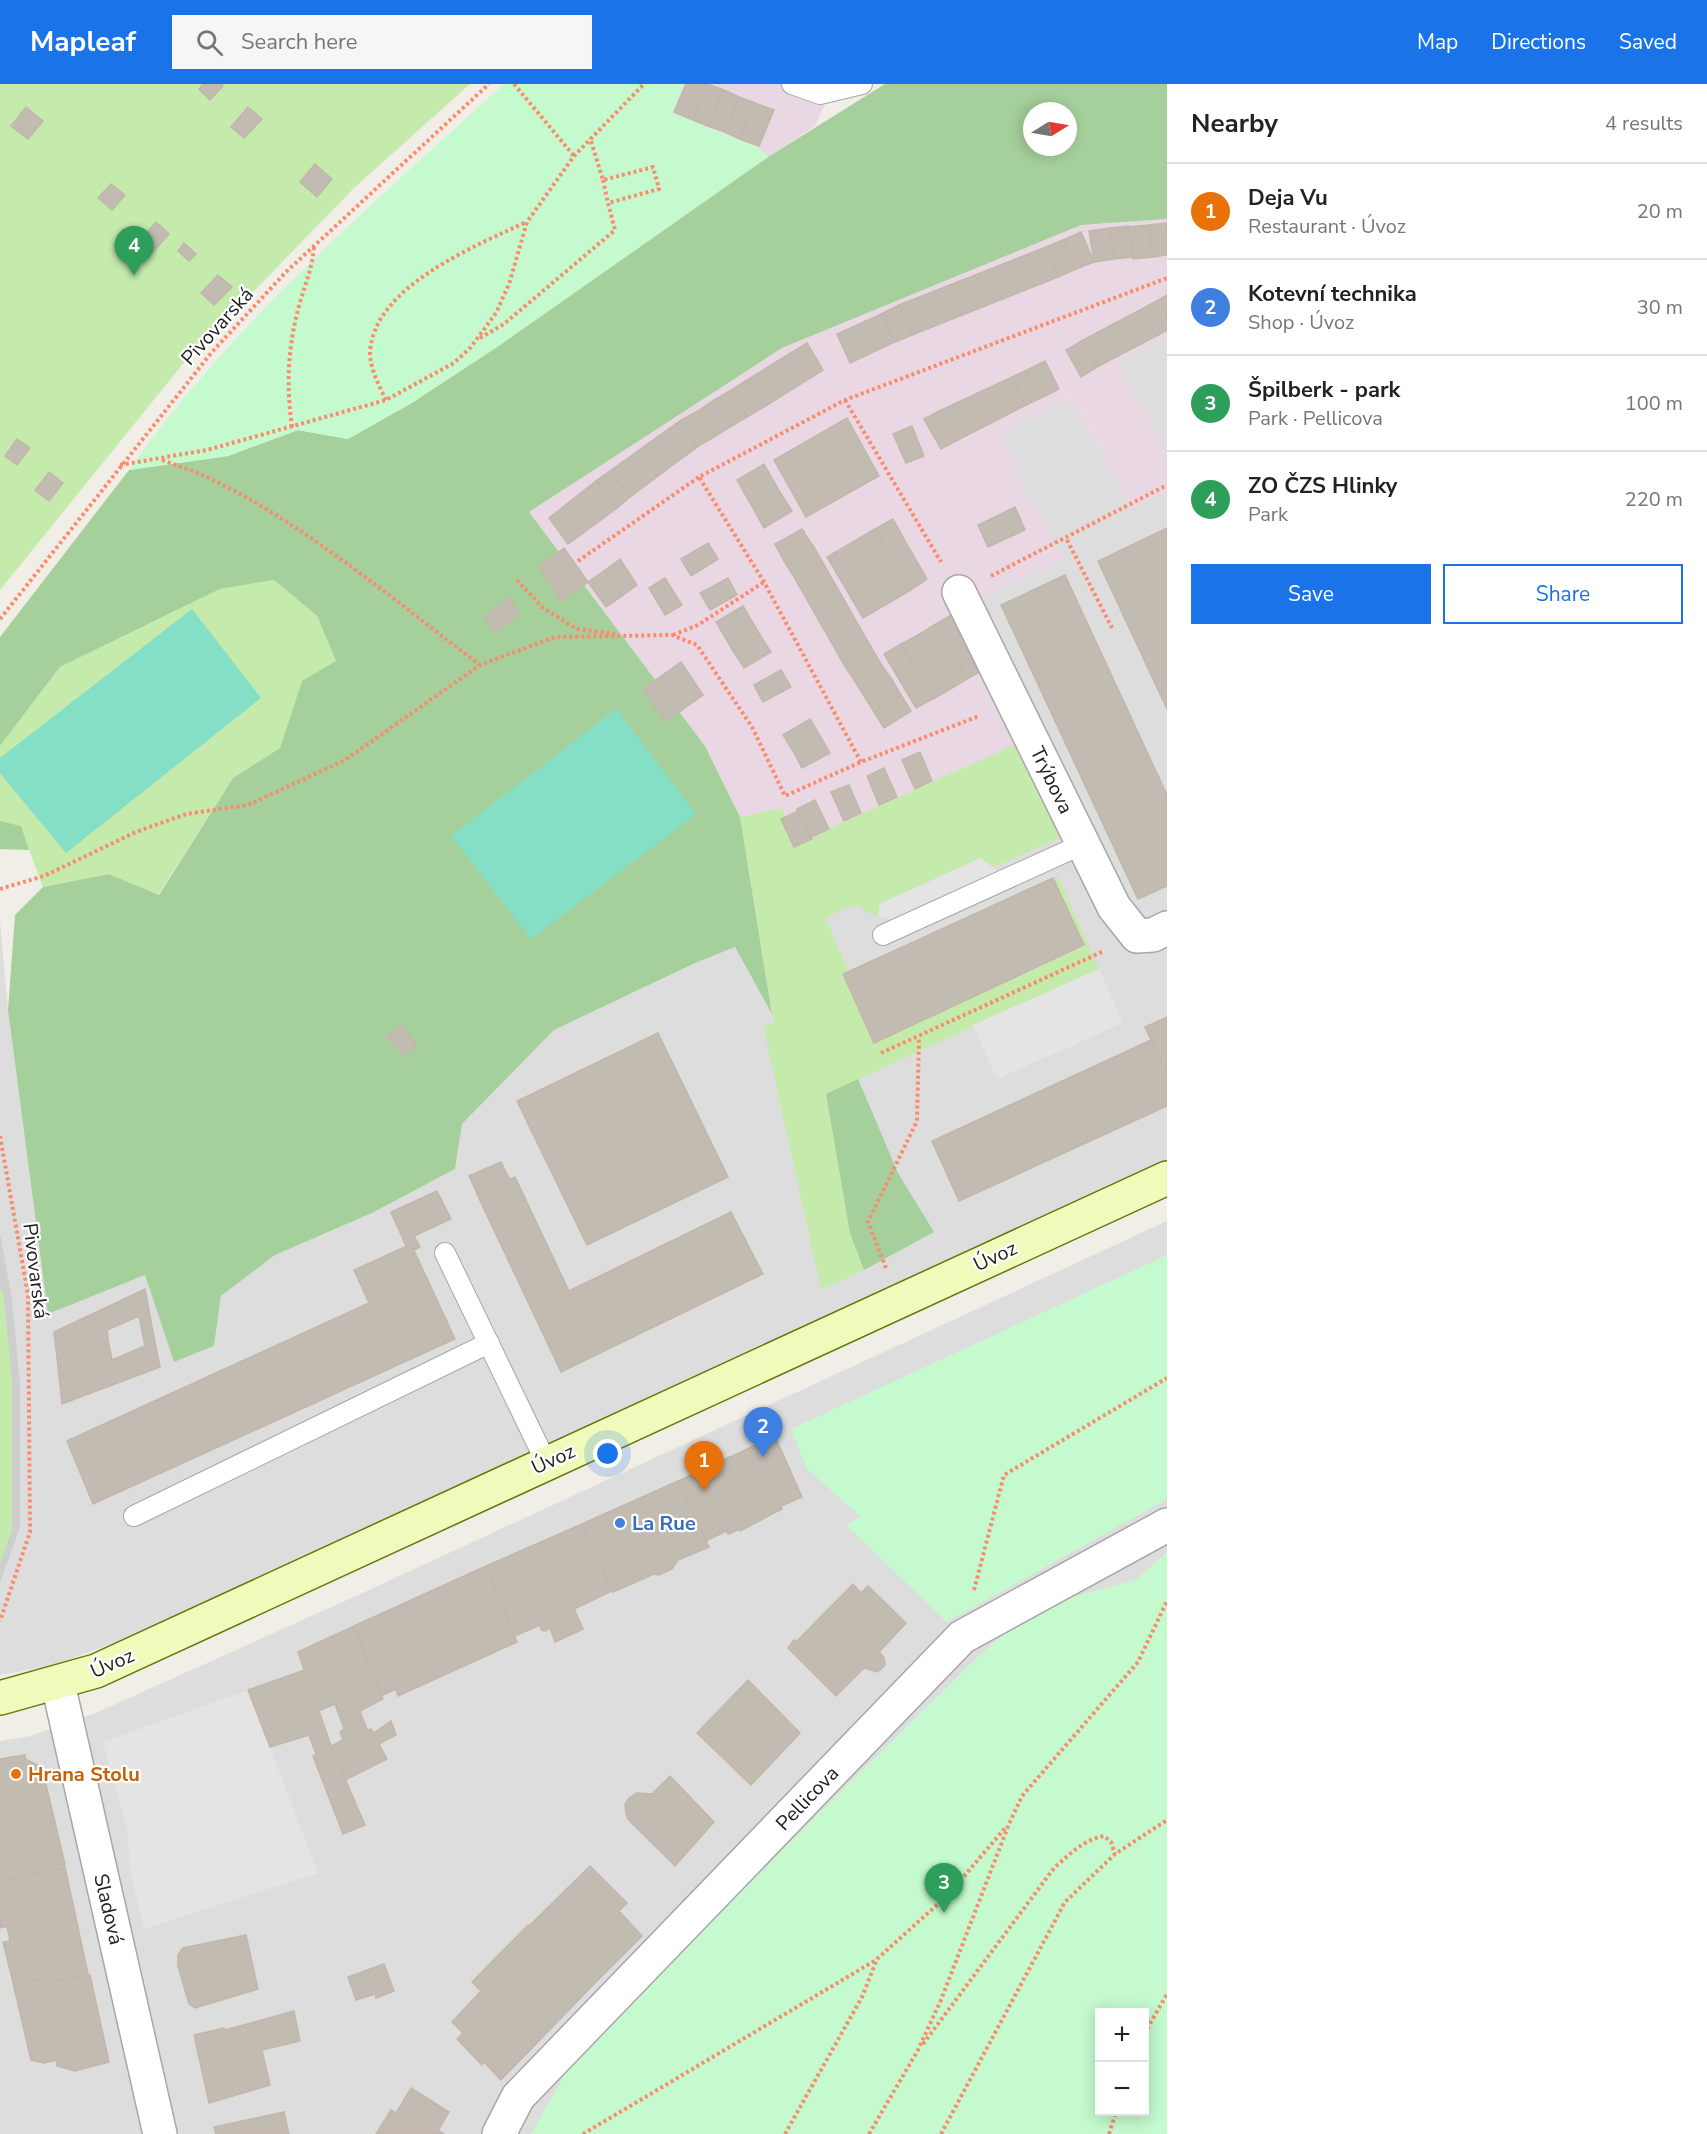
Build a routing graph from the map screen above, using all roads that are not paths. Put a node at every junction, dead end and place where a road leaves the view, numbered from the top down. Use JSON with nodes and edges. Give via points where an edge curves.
{"nodes":[{"id":1,"x":792,"y":84,"type":"edge"},
{"id":2,"x":862,"y":84,"type":"edge"},
{"id":3,"x":959,"y":592,"type":"road end"},
{"id":4,"x":1083,"y":844,"type":"junction"},
{"id":5,"x":1152,"y":932,"type":"edge"},
{"id":6,"x":883,"y":935,"type":"dead end"},
{"id":7,"x":1167,"y":1178,"type":"edge"},
{"id":8,"x":445,"y":1253,"type":"dead end"},
{"id":9,"x":489,"y":1343,"type":"junction"},
{"id":10,"x":546,"y":1462,"type":"junction"},
{"id":11,"x":134,"y":1516,"type":"dead end"},
{"id":12,"x":1167,"y":1525,"type":"edge"},
{"id":13,"x":58,"y":1684,"type":"junction"},
{"id":14,"x":0,"y":1698,"type":"edge"},
{"id":15,"x":160,"y":2134,"type":"edge"},
{"id":16,"x":499,"y":2134,"type":"edge"}],
"edges":[{"from":1,"to":2,"type":"lane","via":[[820,94]]},
{"from":3,"to":4,"type":"street","name":"Trýbova"},
{"from":4,"to":5,"type":"street","name":"Trýbova","via":[[1114,907]]},
{"from":4,"to":6,"type":"lane"},
{"from":7,"to":10,"type":"main road","name":"Úvoz"},
{"from":8,"to":9,"type":"lane"},
{"from":9,"to":10,"type":"lane"},
{"from":9,"to":11,"type":"lane"},
{"from":10,"to":13,"type":"main road","name":"Úvoz","via":[[96,1671]]},
{"from":12,"to":16,"type":"street","name":"Pellicova","via":[[962,1638],[518,2097]]},
{"from":13,"to":14,"type":"main road","name":"Úvoz"},
{"from":13,"to":15,"type":"street","name":"Sladová"}]}
